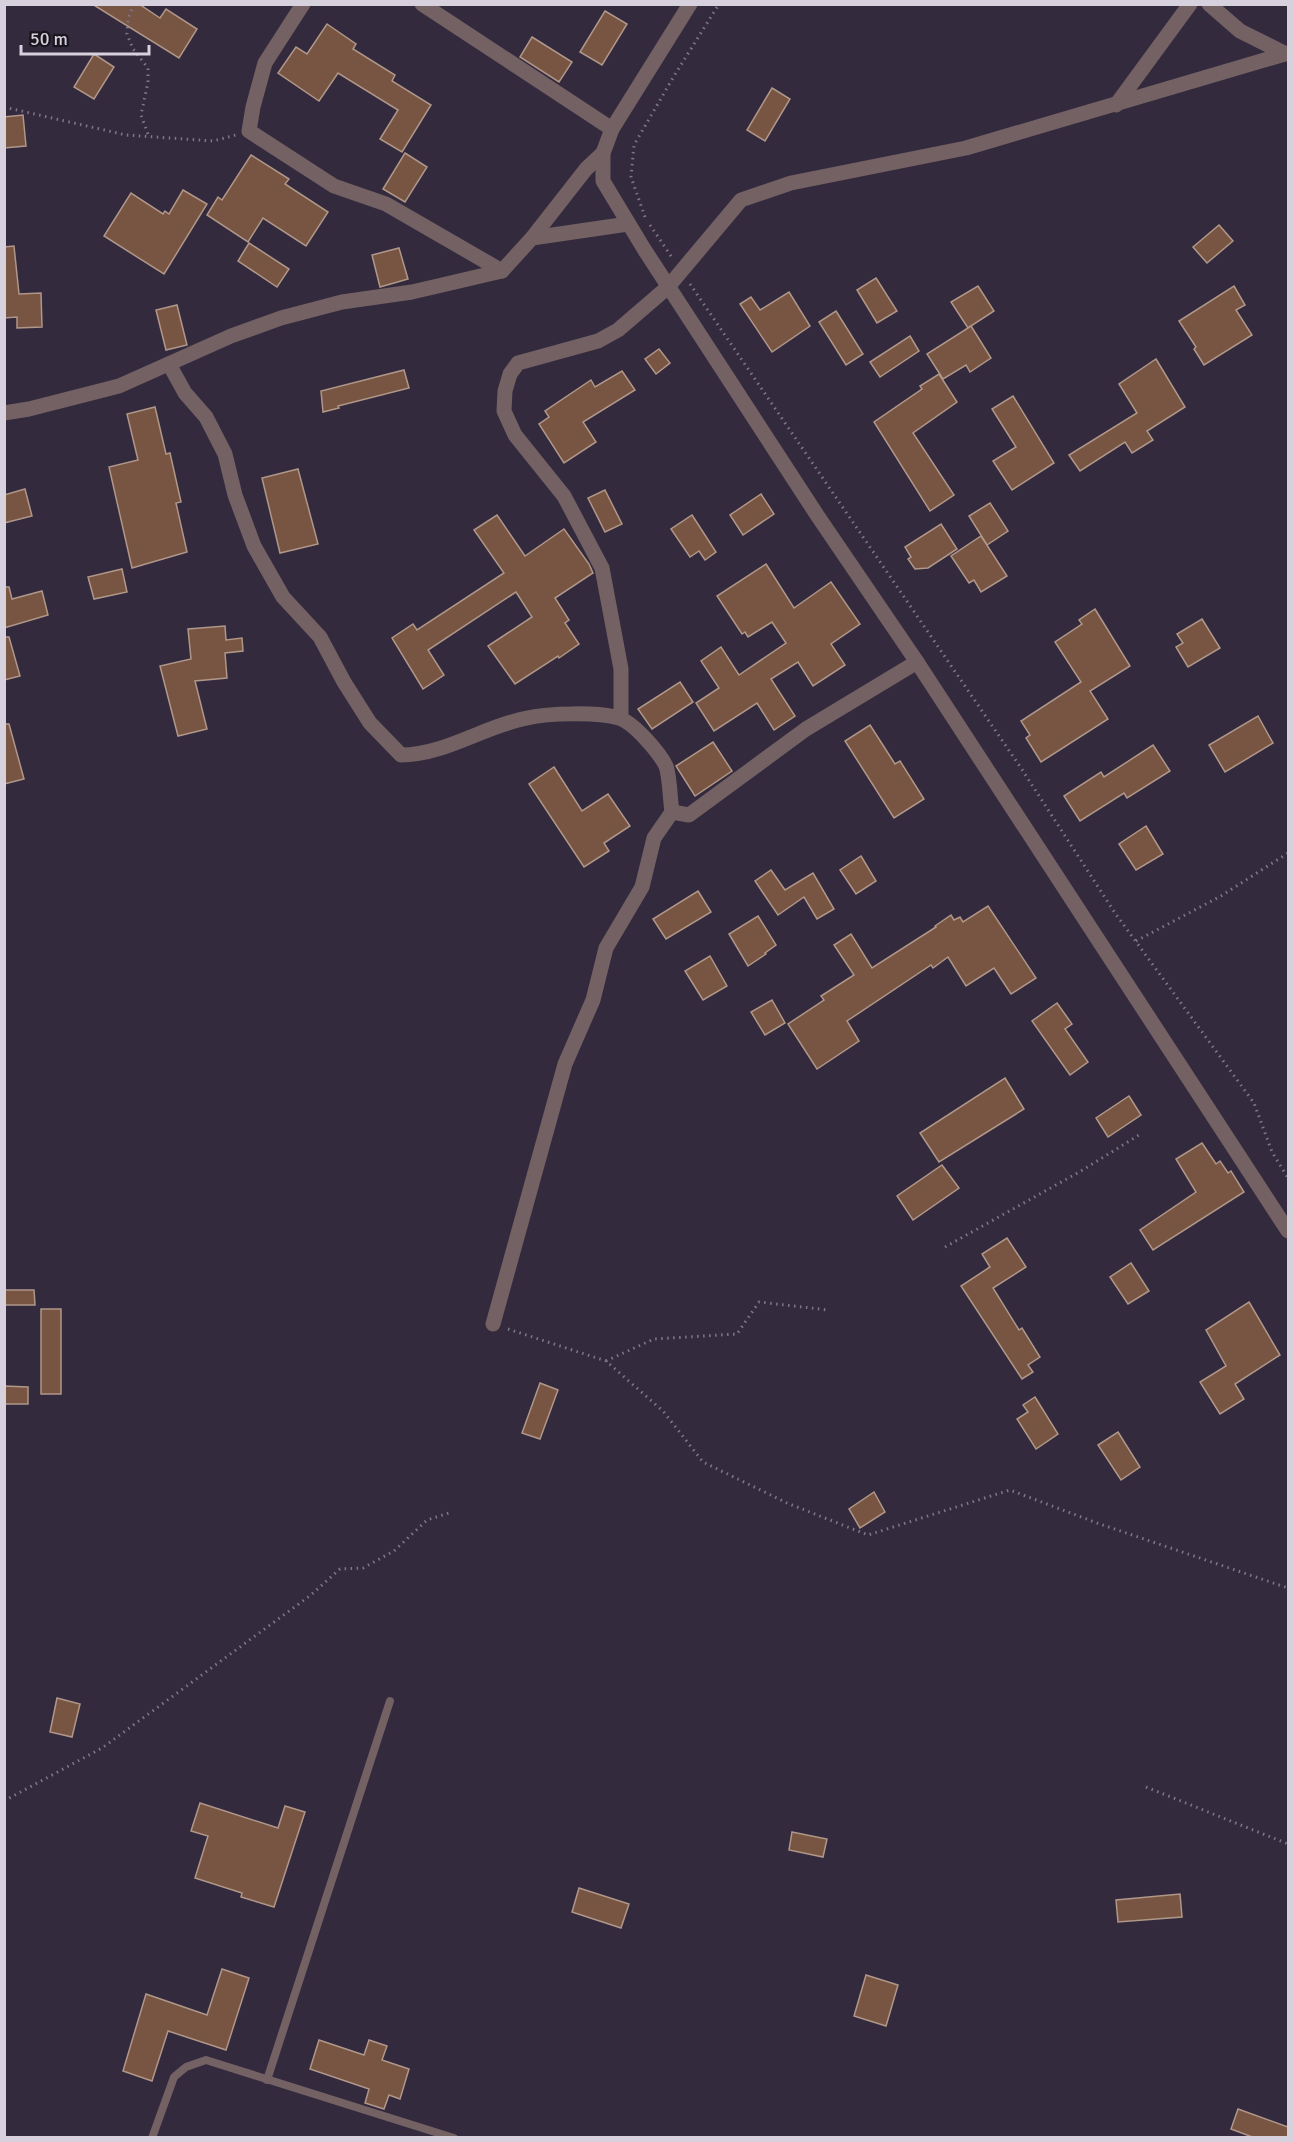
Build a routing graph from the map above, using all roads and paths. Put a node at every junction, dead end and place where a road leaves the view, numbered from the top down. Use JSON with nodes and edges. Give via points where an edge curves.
{"nodes":[{"id":1,"x":303,"y":4,"type":"edge"},
{"id":2,"x":422,"y":4,"type":"edge"},
{"id":3,"x":690,"y":4,"type":"edge"},
{"id":4,"x":718,"y":4,"type":"edge"},
{"id":5,"x":1190,"y":4,"type":"edge"},
{"id":6,"x":1209,"y":4,"type":"edge"},
{"id":7,"x":135,"y":5,"type":"edge"},
{"id":8,"x":1287,"y":53,"type":"edge"},
{"id":9,"x":1116,"y":105,"type":"junction"},
{"id":10,"x":4,"y":107,"type":"edge"},
{"id":11,"x":612,"y":129,"type":"junction"},
{"id":12,"x":249,"y":131,"type":"junction"},
{"id":13,"x":149,"y":137,"type":"junction"},
{"id":14,"x":603,"y":153,"type":"junction"},
{"id":15,"x":628,"y":224,"type":"junction"},
{"id":16,"x":532,"y":238,"type":"junction"},
{"id":17,"x":502,"y":271,"type":"junction"},
{"id":18,"x":681,"y":271,"type":"junction"},
{"id":19,"x":668,"y":286,"type":"junction"},
{"id":20,"x":169,"y":364,"type":"junction"},
{"id":21,"x":4,"y":413,"type":"edge"},
{"id":22,"x":917,"y":662,"type":"junction"},
{"id":23,"x":621,"y":718,"type":"junction"},
{"id":24,"x":672,"y":812,"type":"junction"},
{"id":25,"x":1288,"y":853,"type":"edge"},
{"id":26,"x":1136,"y":941,"type":"junction"},
{"id":27,"x":1139,"y":1135,"type":"dead end"},
{"id":28,"x":1288,"y":1178,"type":"edge"},
{"id":29,"x":1288,"y":1231,"type":"edge"},
{"id":30,"x":945,"y":1247,"type":"dead end"},
{"id":31,"x":828,"y":1310,"type":"dead end"},
{"id":32,"x":493,"y":1324,"type":"joint"},
{"id":33,"x":606,"y":1361,"type":"junction"},
{"id":34,"x":452,"y":1512,"type":"dead end"},
{"id":35,"x":1288,"y":1588,"type":"edge"},
{"id":36,"x":390,"y":1701,"type":"dead end"},
{"id":37,"x":1146,"y":1787,"type":"dead end"},
{"id":38,"x":4,"y":1801,"type":"edge"},
{"id":39,"x":1288,"y":1844,"type":"edge"},
{"id":40,"x":267,"y":2080,"type":"junction"},
{"id":41,"x":152,"y":2138,"type":"edge"},
{"id":42,"x":454,"y":2138,"type":"edge"}],
"edges":[{"from":1,"to":12,"type":"street","via":[[265,63]]},
{"from":2,"to":11,"type":"street"},
{"from":3,"to":11,"type":"street"},
{"from":4,"to":18,"type":"path","via":[[634,144],[631,177],[644,216]]},
{"from":5,"to":9,"type":"street"},
{"from":6,"to":8,"type":"street","via":[[1240,31]]},
{"from":7,"to":13,"type":"path","via":[[128,19],[127,34],[147,68],[141,115]]},
{"from":8,"to":9,"type":"street"},
{"from":9,"to":18,"type":"street","via":[[966,148],[791,183],[741,200]]},
{"from":10,"to":13,"type":"path"},
{"from":11,"to":14,"type":"street"},
{"from":12,"to":13,"type":"path","via":[[213,141]]},
{"from":12,"to":17,"type":"street","via":[[334,186],[394,208]]},
{"from":14,"to":15,"type":"street","via":[[603,181]]},
{"from":14,"to":16,"type":"street"},
{"from":15,"to":16,"type":"street"},
{"from":15,"to":19,"type":"street"},
{"from":16,"to":17,"type":"street"},
{"from":17,"to":20,"type":"street","via":[[280,318]]},
{"from":18,"to":19,"type":"street"},
{"from":18,"to":26,"type":"path"},
{"from":19,"to":22,"type":"street"},
{"from":19,"to":23,"type":"street","via":[[618,330],[598,341],[518,363],[505,391],[504,411],[515,435],[564,496],[602,568],[621,669]]},
{"from":20,"to":21,"type":"street","via":[[119,386]]},
{"from":20,"to":23,"type":"street","via":[[185,393],[206,417],[225,454],[254,546],[277,586],[320,637],[370,723],[401,755],[446,747],[528,717]]},
{"from":22,"to":24,"type":"street","via":[[806,729],[689,815]]},
{"from":22,"to":29,"type":"street"},
{"from":23,"to":24,"type":"street","via":[[643,735],[666,767]]},
{"from":24,"to":32,"type":"street","via":[[654,838],[642,887],[606,948],[593,1000],[565,1064]]},
{"from":25,"to":26,"type":"path","via":[[1221,896]]},
{"from":26,"to":28,"type":"path","via":[[1254,1102],[1272,1152]]},
{"from":27,"to":30,"type":"path"},
{"from":31,"to":33,"type":"path","via":[[759,1302],[737,1334],[654,1339]]},
{"from":32,"to":33,"type":"path"},
{"from":33,"to":35,"type":"path","via":[[663,1411],[703,1462],[787,1503],[868,1535],[1010,1490]]},
{"from":34,"to":38,"type":"path","via":[[427,1520],[394,1551],[363,1568],[340,1569],[311,1595],[102,1748]]},
{"from":36,"to":40,"type":"lane"},
{"from":37,"to":39,"type":"path"},
{"from":40,"to":41,"type":"lane","via":[[206,2060],[186,2067],[174,2077]]},
{"from":40,"to":42,"type":"lane"}]}
